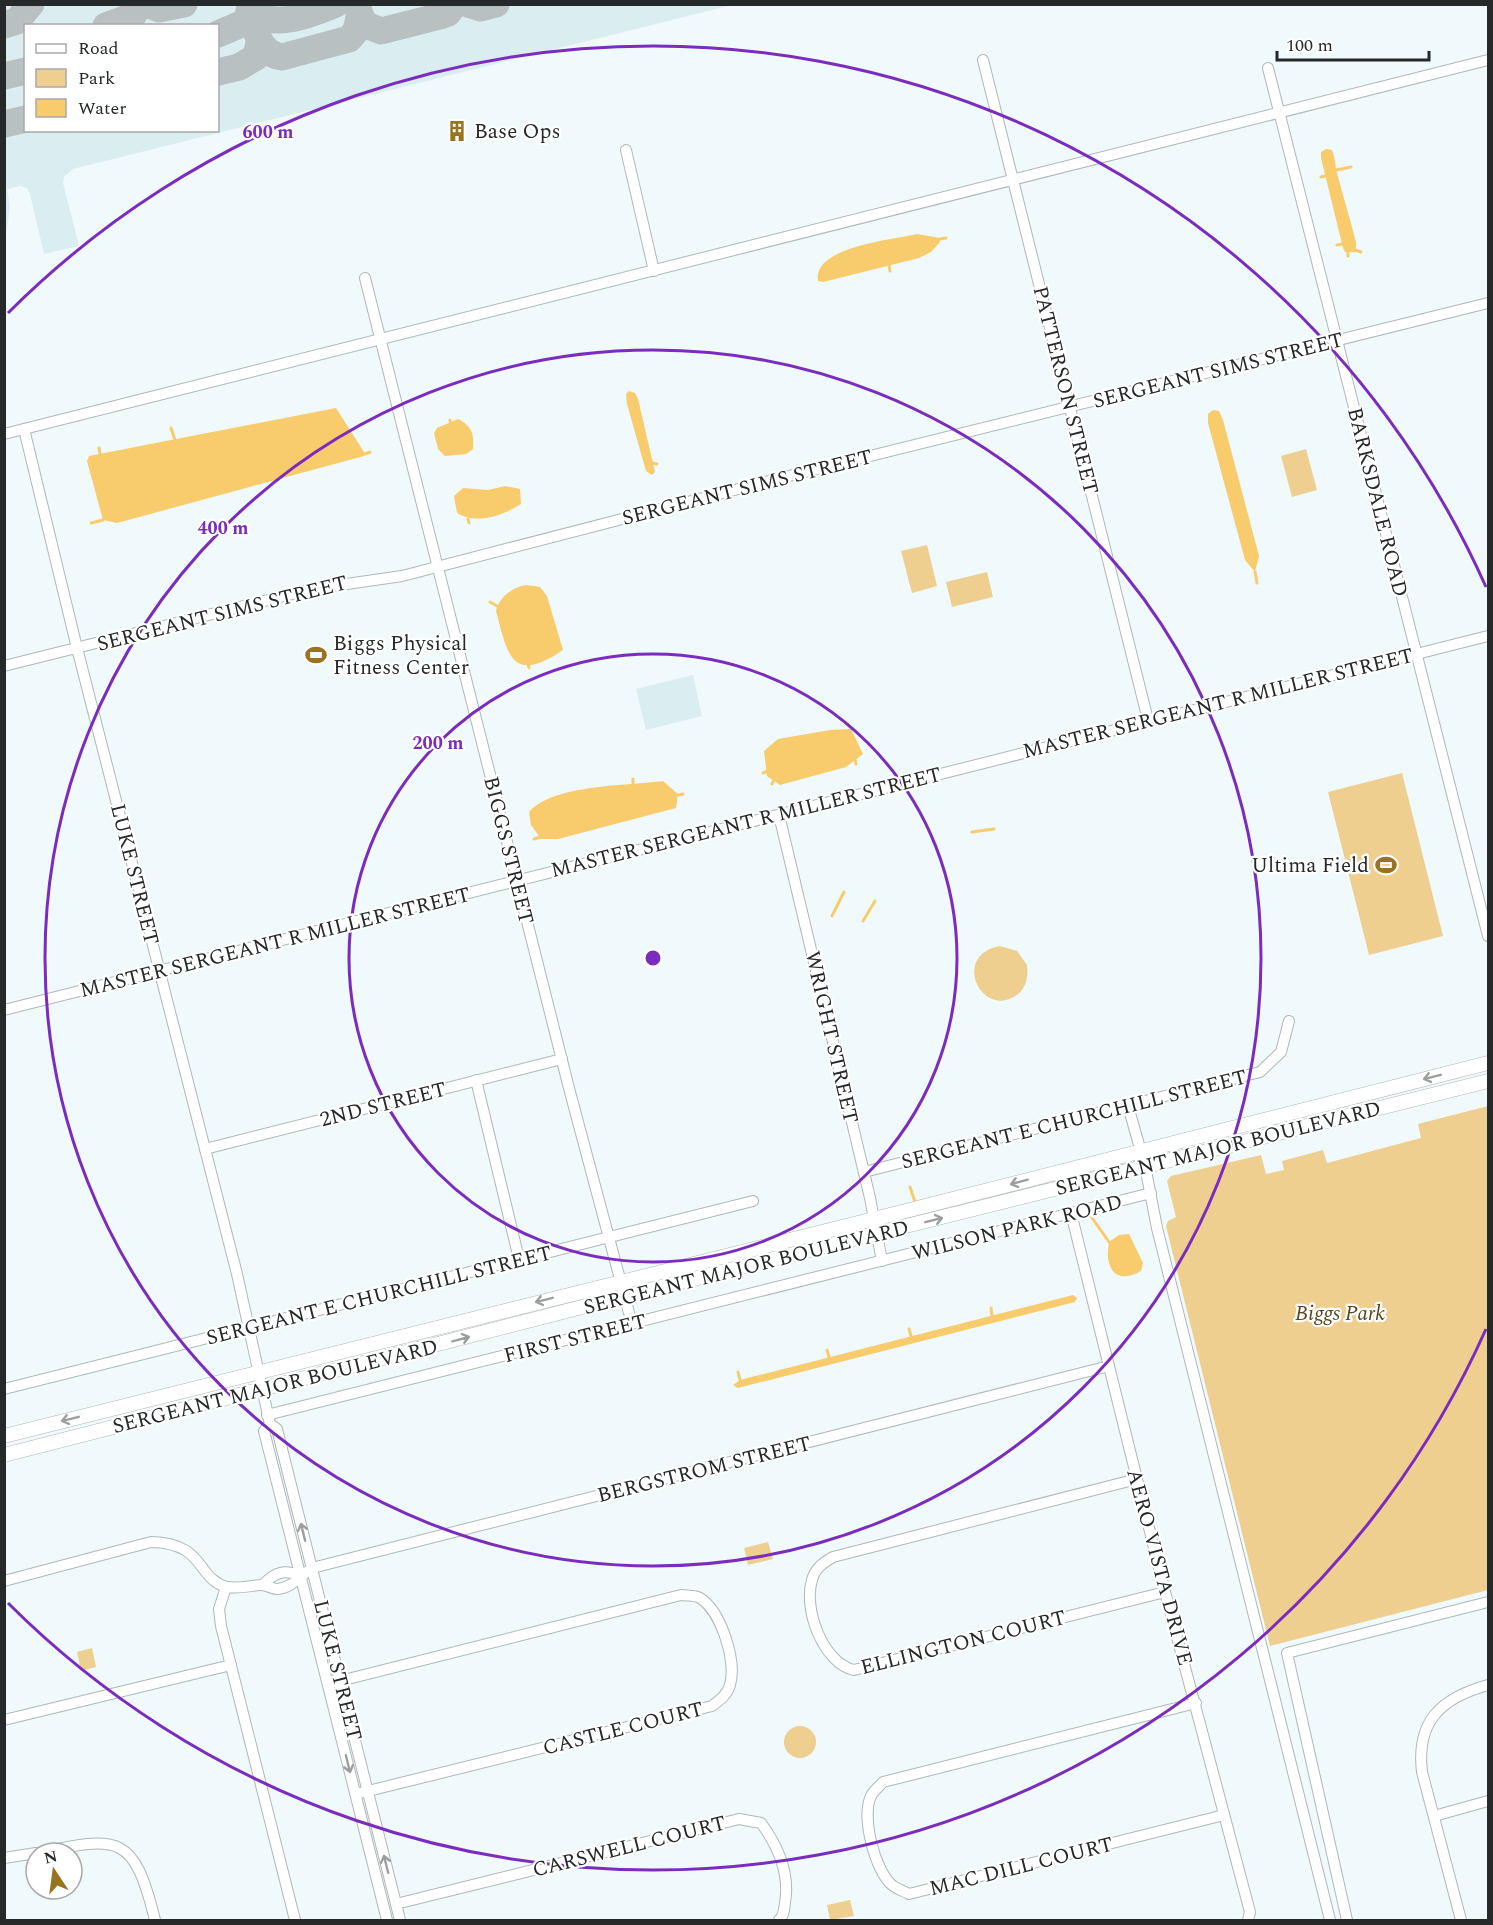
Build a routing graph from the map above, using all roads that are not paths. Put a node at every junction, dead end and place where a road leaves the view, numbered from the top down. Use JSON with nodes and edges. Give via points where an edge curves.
{"nodes":[{"id":1,"x":983,"y":60,"type":"dead end"},
{"id":2,"x":1488,"y":60,"type":"edge"},
{"id":3,"x":1268,"y":68,"type":"dead end"},
{"id":4,"x":1279,"y":114,"type":"junction"},
{"id":5,"x":626,"y":150,"type":"dead end"},
{"id":6,"x":1011,"y":180,"type":"junction"},
{"id":7,"x":654,"y":271,"type":"junction"},
{"id":8,"x":365,"y":278,"type":"dead end"},
{"id":9,"x":1488,"y":303,"type":"edge"},
{"id":10,"x":380,"y":340,"type":"junction"},
{"id":11,"x":1337,"y":341,"type":"junction"},
{"id":12,"x":1070,"y":406,"type":"junction"},
{"id":13,"x":24,"y":429,"type":"junction"},
{"id":14,"x":4,"y":434,"type":"edge"},
{"id":15,"x":437,"y":567,"type":"junction"},
{"id":16,"x":1488,"y":636,"type":"edge"},
{"id":17,"x":77,"y":648,"type":"junction"},
{"id":18,"x":1417,"y":653,"type":"junction"},
{"id":19,"x":4,"y":666,"type":"edge"},
{"id":20,"x":1148,"y":720,"type":"junction"},
{"id":21,"x":779,"y":814,"type":"junction"},
{"id":22,"x":517,"y":881,"type":"junction"},
{"id":23,"x":1488,"y":936,"type":"edge"},
{"id":24,"x":160,"y":970,"type":"junction"},
{"id":25,"x":4,"y":1010,"type":"edge"},
{"id":26,"x":1289,"y":1021,"type":"dead end"},
{"id":27,"x":562,"y":1059,"type":"junction"},
{"id":28,"x":1488,"y":1063,"type":"edge"},
{"id":29,"x":476,"y":1080,"type":"junction"},
{"id":30,"x":1488,"y":1081,"type":"edge"},
{"id":31,"x":1128,"y":1106,"type":"junction"},
{"id":32,"x":205,"y":1149,"type":"junction"},
{"id":33,"x":1141,"y":1151,"type":"junction"},
{"id":34,"x":1145,"y":1166,"type":"junction"},
{"id":35,"x":864,"y":1172,"type":"junction"},
{"id":36,"x":1151,"y":1193,"type":"junction"},
{"id":37,"x":753,"y":1201,"type":"dead end"},
{"id":38,"x":1071,"y":1214,"type":"junction"},
{"id":39,"x":874,"y":1219,"type":"junction"},
{"id":40,"x":878,"y":1235,"type":"junction"},
{"id":41,"x":610,"y":1236,"type":"junction"},
{"id":42,"x":519,"y":1259,"type":"junction"},
{"id":43,"x":882,"y":1261,"type":"junction"},
{"id":44,"x":622,"y":1281,"type":"junction"},
{"id":45,"x":625,"y":1296,"type":"junction"},
{"id":46,"x":632,"y":1324,"type":"junction"},
{"id":47,"x":250,"y":1327,"type":"junction"},
{"id":48,"x":1109,"y":1366,"type":"junction"},
{"id":49,"x":260,"y":1372,"type":"junction"},
{"id":50,"x":4,"y":1389,"type":"edge"},
{"id":51,"x":262,"y":1390,"type":"junction"},
{"id":52,"x":268,"y":1419,"type":"junction"},
{"id":53,"x":4,"y":1436,"type":"edge"},
{"id":54,"x":4,"y":1455,"type":"edge"},
{"id":55,"x":1137,"y":1479,"type":"junction"},
{"id":56,"x":312,"y":1568,"type":"junction"},
{"id":57,"x":300,"y":1576,"type":"junction"},
{"id":58,"x":4,"y":1581,"type":"edge"},
{"id":59,"x":226,"y":1587,"type":"junction"},
{"id":60,"x":1165,"y":1592,"type":"junction"},
{"id":61,"x":1488,"y":1602,"type":"edge"},
{"id":62,"x":231,"y":1665,"type":"junction"},
{"id":63,"x":340,"y":1681,"type":"junction"},
{"id":64,"x":328,"y":1684,"type":"junction"},
{"id":65,"x":1488,"y":1685,"type":"edge"},
{"id":66,"x":1196,"y":1703,"type":"junction"},
{"id":67,"x":4,"y":1720,"type":"edge"},
{"id":68,"x":368,"y":1791,"type":"junction"},
{"id":69,"x":356,"y":1794,"type":"junction"},
{"id":70,"x":1488,"y":1801,"type":"edge"},
{"id":71,"x":1224,"y":1815,"type":"junction"},
{"id":72,"x":1434,"y":1816,"type":"junction"},
{"id":73,"x":84,"y":1842,"type":"edge"},
{"id":74,"x":24,"y":1855,"type":"edge"},
{"id":75,"x":4,"y":1858,"type":"edge"},
{"id":76,"x":396,"y":1904,"type":"junction"},
{"id":77,"x":155,"y":1920,"type":"edge"},
{"id":78,"x":295,"y":1920,"type":"edge"},
{"id":79,"x":387,"y":1920,"type":"edge"},
{"id":80,"x":400,"y":1920,"type":"edge"},
{"id":81,"x":779,"y":1920,"type":"edge"},
{"id":82,"x":1248,"y":1920,"type":"edge"},
{"id":83,"x":1330,"y":1920,"type":"edge"},
{"id":84,"x":1347,"y":1920,"type":"edge"},
{"id":85,"x":1461,"y":1920,"type":"edge"}],
"edges":[{"from":1,"to":6,"type":"street","name":"PATTERSON STREET"},
{"from":2,"to":4,"type":"street"},
{"from":3,"to":4,"type":"street","name":"BARKSDALE ROAD"},
{"from":4,"to":6,"type":"street"},
{"from":4,"to":11,"type":"street","name":"BARKSDALE ROAD"},
{"from":5,"to":7,"type":"street"},
{"from":6,"to":7,"type":"street"},
{"from":6,"to":12,"type":"street","name":"PATTERSON STREET"},
{"from":7,"to":10,"type":"street"},
{"from":8,"to":10,"type":"street","name":"BIGGS STREET"},
{"from":9,"to":11,"type":"street","name":"SERGEANT SIMS STREET"},
{"from":10,"to":13,"type":"street"},
{"from":10,"to":15,"type":"street","name":"BIGGS STREET"},
{"from":11,"to":12,"type":"street","name":"SERGEANT SIMS STREET"},
{"from":11,"to":18,"type":"street","name":"BARKSDALE ROAD"},
{"from":12,"to":15,"type":"street","name":"SERGEANT SIMS STREET"},
{"from":12,"to":20,"type":"street","name":"PATTERSON STREET"},
{"from":13,"to":14,"type":"street"},
{"from":13,"to":17,"type":"street","name":"LUKE STREET"},
{"from":15,"to":17,"type":"street","name":"SERGEANT SIMS STREET","via":[[312,589]]},
{"from":15,"to":22,"type":"street","name":"BIGGS STREET"},
{"from":16,"to":18,"type":"street","name":"MASTER SERGEANT R MILLER STREET"},
{"from":17,"to":19,"type":"street","name":"SERGEANT SIMS STREET"},
{"from":17,"to":24,"type":"street","name":"LUKE STREET"},
{"from":18,"to":20,"type":"street","name":"MASTER SERGEANT R MILLER STREET"},
{"from":18,"to":23,"type":"street","name":"BARKSDALE ROAD"},
{"from":20,"to":21,"type":"street","name":"MASTER SERGEANT R MILLER STREET"},
{"from":21,"to":22,"type":"street","name":"MASTER SERGEANT R MILLER STREET"},
{"from":21,"to":35,"type":"street","name":"WRIGHT STREET"},
{"from":22,"to":24,"type":"street","name":"MASTER SERGEANT R MILLER STREET"},
{"from":22,"to":27,"type":"street","name":"BIGGS STREET"},
{"from":24,"to":25,"type":"street","name":"MASTER SERGEANT R MILLER STREET"},
{"from":24,"to":32,"type":"street","name":"LUKE STREET"},
{"from":26,"to":31,"type":"street","name":"SERGEANT E CHURCHILL STREET","via":[[1281,1052],[1260,1072]]},
{"from":27,"to":29,"type":"street","name":"2ND STREET"},
{"from":27,"to":41,"type":"street","name":"BIGGS STREET"},
{"from":28,"to":33,"type":"street","name":"SERGEANT MAJOR BOULEVARD","one_way":true},
{"from":29,"to":32,"type":"street","name":"2ND STREET"},
{"from":29,"to":42,"type":"street"},
{"from":30,"to":34,"type":"street","name":"SERGEANT MAJOR BOULEVARD"},
{"from":31,"to":33,"type":"street"},
{"from":31,"to":35,"type":"street","name":"SERGEANT E CHURCHILL STREET"},
{"from":32,"to":47,"type":"street","name":"LUKE STREET"},
{"from":33,"to":34,"type":"street"},
{"from":33,"to":39,"type":"street","name":"SERGEANT MAJOR BOULEVARD","one_way":true},
{"from":34,"to":36,"type":"street"},
{"from":40,"to":34,"type":"street","name":"SERGEANT MAJOR BOULEVARD","one_way":true},
{"from":35,"to":39,"type":"street","name":"WRIGHT STREET"},
{"from":36,"to":38,"type":"street","name":"WILSON PARK ROAD"},
{"from":36,"to":83,"type":"street","via":[[1156,1228]]},
{"from":37,"to":41,"type":"street","name":"SERGEANT E CHURCHILL STREET"},
{"from":38,"to":43,"type":"street","name":"WILSON PARK ROAD"},
{"from":38,"to":48,"type":"street","name":"AERO VISTA DRIVE"},
{"from":39,"to":40,"type":"street","name":"WRIGHT STREET"},
{"from":39,"to":44,"type":"street","name":"SERGEANT MAJOR BOULEVARD"},
{"from":40,"to":43,"type":"street","name":"WRIGHT STREET"},
{"from":40,"to":45,"type":"street","name":"SERGEANT MAJOR BOULEVARD"},
{"from":41,"to":42,"type":"street","name":"SERGEANT E CHURCHILL STREET"},
{"from":41,"to":44,"type":"street","name":"BIGGS STREET"},
{"from":42,"to":47,"type":"street","name":"SERGEANT E CHURCHILL STREET"},
{"from":43,"to":46,"type":"street","name":"FIRST STREET"},
{"from":44,"to":45,"type":"street","name":"BIGGS STREET"},
{"from":44,"to":49,"type":"street","name":"SERGEANT MAJOR BOULEVARD","one_way":true},
{"from":45,"to":46,"type":"street","name":"BIGGS STREET"},
{"from":51,"to":45,"type":"street","name":"SERGEANT MAJOR BOULEVARD","one_way":true},
{"from":46,"to":52,"type":"street","name":"FIRST STREET"},
{"from":47,"to":49,"type":"street","name":"LUKE STREET"},
{"from":47,"to":50,"type":"street","name":"SERGEANT E CHURCHILL STREET"},
{"from":48,"to":55,"type":"street","name":"AERO VISTA DRIVE"},
{"from":48,"to":56,"type":"street","name":"BERGSTROM STREET"},
{"from":49,"to":51,"type":"street","name":"LUKE STREET"},
{"from":49,"to":53,"type":"street","name":"SERGEANT MAJOR BOULEVARD","one_way":true},
{"from":51,"to":52,"type":"street","name":"LUKE STREET"},
{"from":51,"to":54,"type":"street","name":"SERGEANT MAJOR BOULEVARD"},
{"from":56,"to":52,"type":"street","name":"LUKE STREET","one_way":true,"via":[[277,1429]]},
{"from":52,"to":57,"type":"street","name":"LUKE STREET","via":[[264,1431]]},
{"from":55,"to":60,"type":"street","name":"AERO VISTA DRIVE"},
{"from":55,"to":60,"type":"street","name":"ELLINGTON COURT","via":[[833,1557],[820,1564],[811,1581],[814,1621],[829,1656],[842,1667],[854,1670]]},
{"from":56,"to":57,"type":"street","name":"BERGSTROM STREET"},
{"from":56,"to":63,"type":"street","name":"LUKE STREET"},
{"from":57,"to":59,"type":"street","name":"BERGSTROM STREET","via":[[292,1585],[275,1589],[264,1584]]},
{"from":57,"to":64,"type":"street","name":"LUKE STREET"},
{"from":58,"to":59,"type":"street","via":[[151,1542],[169,1542],[192,1553]]},
{"from":59,"to":62,"type":"street","via":[[219,1609]]},
{"from":60,"to":66,"type":"street","name":"AERO VISTA DRIVE"},
{"from":61,"to":84,"type":"street","via":[[1287,1653]]},
{"from":62,"to":67,"type":"street"},
{"from":62,"to":78,"type":"street"},
{"from":63,"to":64,"type":"street","name":"CASTLE COURT"},
{"from":63,"to":68,"type":"street","name":"LUKE STREET"},
{"from":63,"to":68,"type":"street","name":"CASTLE COURT","via":[[681,1595],[698,1597],[712,1608],[727,1643],[730,1684],[723,1698],[712,1706]]},
{"from":64,"to":69,"type":"street","name":"LUKE STREET","one_way":true},
{"from":65,"to":72,"type":"street","via":[[1462,1692],[1439,1708],[1426,1728],[1420,1750]]},
{"from":66,"to":71,"type":"street","name":"AERO VISTA DRIVE"},
{"from":66,"to":71,"type":"street","name":"MAC DILL COURT","via":[[883,1782],[870,1796],[871,1844],[892,1886],[909,1894]]},
{"from":68,"to":69,"type":"street","name":"CASTLE COURT"},
{"from":76,"to":68,"type":"street","name":"LUKE STREET","one_way":true},
{"from":69,"to":79,"type":"street","name":"LUKE STREET"},
{"from":70,"to":72,"type":"street"},
{"from":71,"to":82,"type":"street","name":"AERO VISTA DRIVE","via":[[1250,1912]]},
{"from":72,"to":85,"type":"street"},
{"from":73,"to":77,"type":"street","via":[[109,1843],[137,1864]]},
{"from":74,"to":75,"type":"street"},
{"from":76,"to":80,"type":"street","name":"LUKE STREET"},
{"from":76,"to":81,"type":"street","name":"CARSWELL COURT","via":[[739,1818],[761,1823],[773,1840],[787,1892],[783,1917]]}]}
